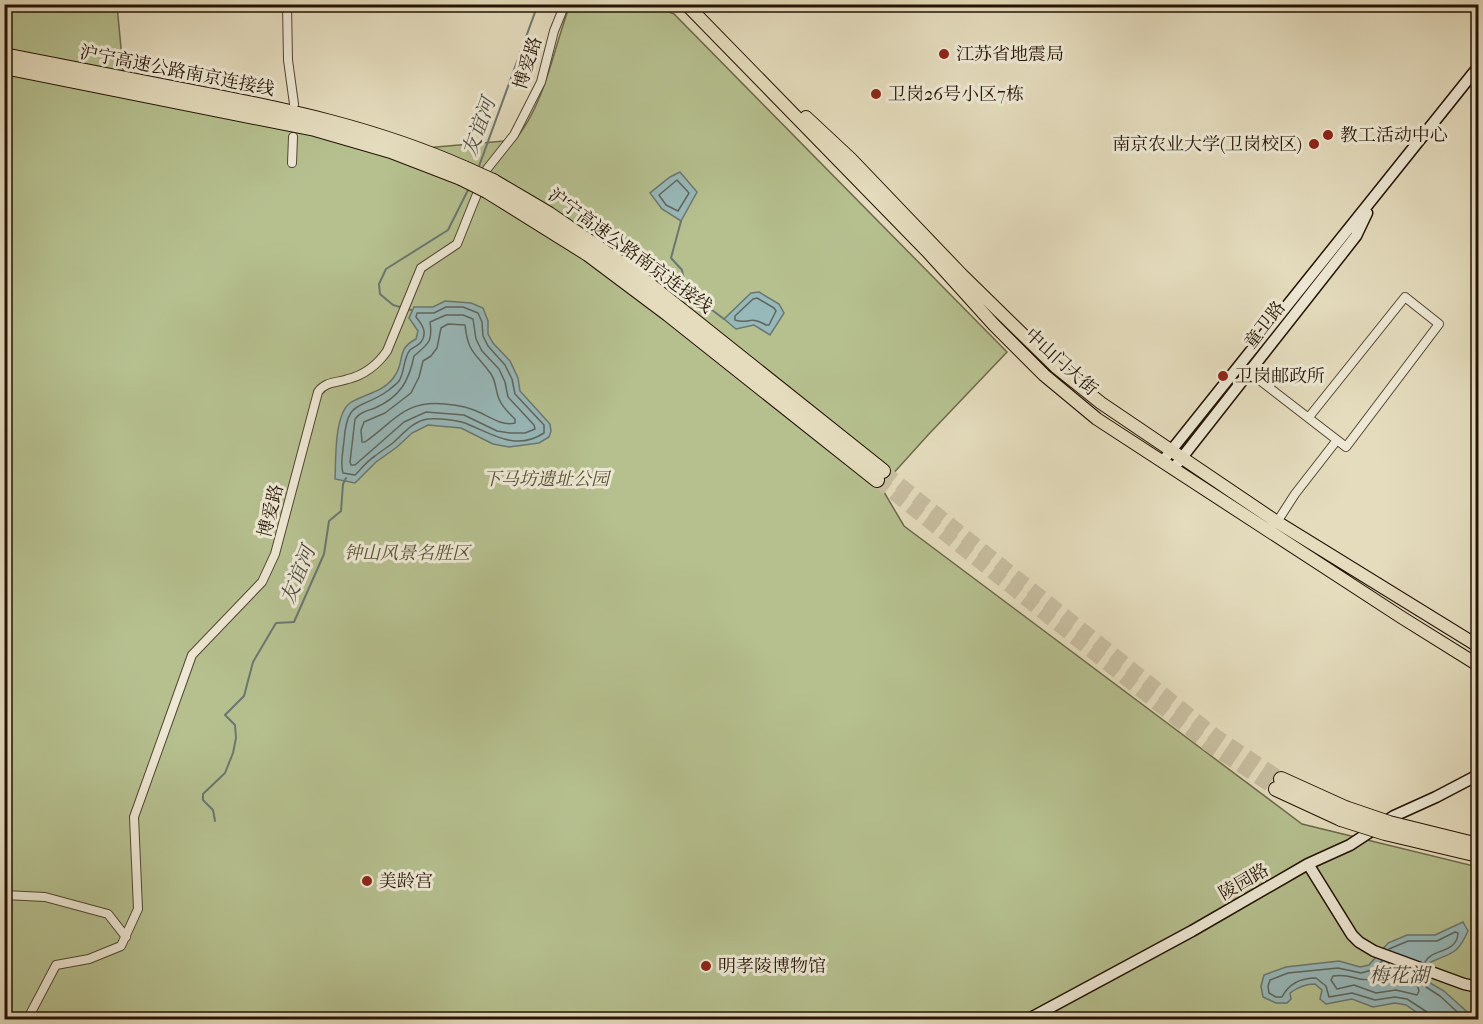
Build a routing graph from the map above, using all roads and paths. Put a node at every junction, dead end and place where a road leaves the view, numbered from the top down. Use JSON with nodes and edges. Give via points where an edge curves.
{"nodes":[{"id":1,"x":287,"y":4,"type":"edge"},
{"id":2,"x":565,"y":4,"type":"edge"},
{"id":3,"x":686,"y":4,"type":"edge"},
{"id":4,"x":696,"y":4,"type":"edge"},
{"id":5,"x":4,"y":55,"type":"edge"},
{"id":6,"x":4,"y":67,"type":"edge"},
{"id":7,"x":1479,"y":67,"type":"edge"},
{"id":8,"x":294,"y":104,"type":"dead end"},
{"id":9,"x":293,"y":137,"type":"dead end"},
{"id":10,"x":292,"y":163,"type":"dead end"},
{"id":11,"x":462,"y":173,"type":"junction"},
{"id":12,"x":1244,"y":368,"type":"junction"},
{"id":13,"x":1309,"y":417,"type":"junction"},
{"id":14,"x":1337,"y":440,"type":"junction"},
{"id":15,"x":1171,"y":451,"type":"junction"},
{"id":16,"x":1182,"y":458,"type":"junction"},
{"id":17,"x":1168,"y":466,"type":"junction"},
{"id":18,"x":880,"y":475,"type":"tunnel mouth"},
{"id":19,"x":1277,"y":522,"type":"junction"},
{"id":20,"x":1479,"y":646,"type":"edge"},
{"id":21,"x":1479,"y":664,"type":"edge"},
{"id":22,"x":1479,"y":775,"type":"edge"},
{"id":23,"x":1279,"y":784,"type":"tunnel mouth"},
{"id":24,"x":1343,"y":813,"type":"junction"},
{"id":25,"x":1394,"y":816,"type":"junction"},
{"id":26,"x":1479,"y":845,"type":"edge"},
{"id":27,"x":1479,"y":856,"type":"edge"},
{"id":28,"x":1308,"y":864,"type":"junction"},
{"id":29,"x":4,"y":895,"type":"edge"},
{"id":30,"x":126,"y":937,"type":"junction"},
{"id":31,"x":1479,"y":987,"type":"edge"},
{"id":32,"x":27,"y":1020,"type":"edge"},
{"id":33,"x":1027,"y":1020,"type":"edge"}],
"edges":[{"from":1,"to":8,"type":"street"},
{"from":2,"to":30,"type":"street","name":"博爱路","via":[[541,82],[514,135],[487,169],[457,244],[421,268],[387,351],[375,365],[349,379],[327,384],[318,392],[275,554],[262,582],[192,655],[134,817],[138,909]]},
{"from":3,"to":17,"type":"main road","name":"中山门大街","via":[[1044,375],[1097,419]]},
{"from":4,"to":15,"type":"main road","name":"中山门大街","via":[[1024,338],[1101,403]]},
{"from":5,"to":11,"type":"highway","name":"沪宁高速公路南京连接线","via":[[346,125],[400,142]]},
{"from":6,"to":11,"type":"highway","name":"沪宁高速公路南京连接线","via":[[315,129]]},
{"from":7,"to":12,"type":"street","name":"童卫路"},
{"from":9,"to":10,"type":"street"},
{"from":11,"to":18,"type":"highway","name":"沪宁高速公路南京连接线","bridge":true,"via":[[549,213],[632,271],[778,385]]},
{"from":12,"to":13,"type":"street"},
{"from":12,"to":15,"type":"street","name":"童卫路"},
{"from":12,"to":16,"type":"street","name":"童卫路"},
{"from":13,"to":14,"type":"street"},
{"from":13,"to":14,"type":"street","via":[[1406,297],[1439,324],[1346,447]]},
{"from":14,"to":19,"type":"street"},
{"from":15,"to":16,"type":"main road","name":"中山门大街"},
{"from":15,"to":17,"type":"street","name":"童卫路"},
{"from":16,"to":17,"type":"street","name":"童卫路"},
{"from":16,"to":19,"type":"main road","name":"中山门大街"},
{"from":17,"to":21,"type":"main road","name":"中山门大街"},
{"from":19,"to":20,"type":"main road","name":"中山门大街"},
{"from":22,"to":25,"type":"street","name":"陵园路"},
{"from":23,"to":24,"type":"highway"},
{"from":24,"to":26,"type":"highway","bridge":true},
{"from":24,"to":27,"type":"highway","bridge":true,"via":[[1385,833]]},
{"from":25,"to":27,"type":"street","via":[[1410,838]]},
{"from":25,"to":28,"type":"street","name":"陵园路","via":[[1350,845]]},
{"from":28,"to":31,"type":"street","via":[[1352,935],[1374,951]]},
{"from":28,"to":33,"type":"street","name":"陵园路"},
{"from":29,"to":30,"type":"street","via":[[45,897],[108,915]]},
{"from":30,"to":32,"type":"street","via":[[121,946],[89,959],[56,965]]}]}
